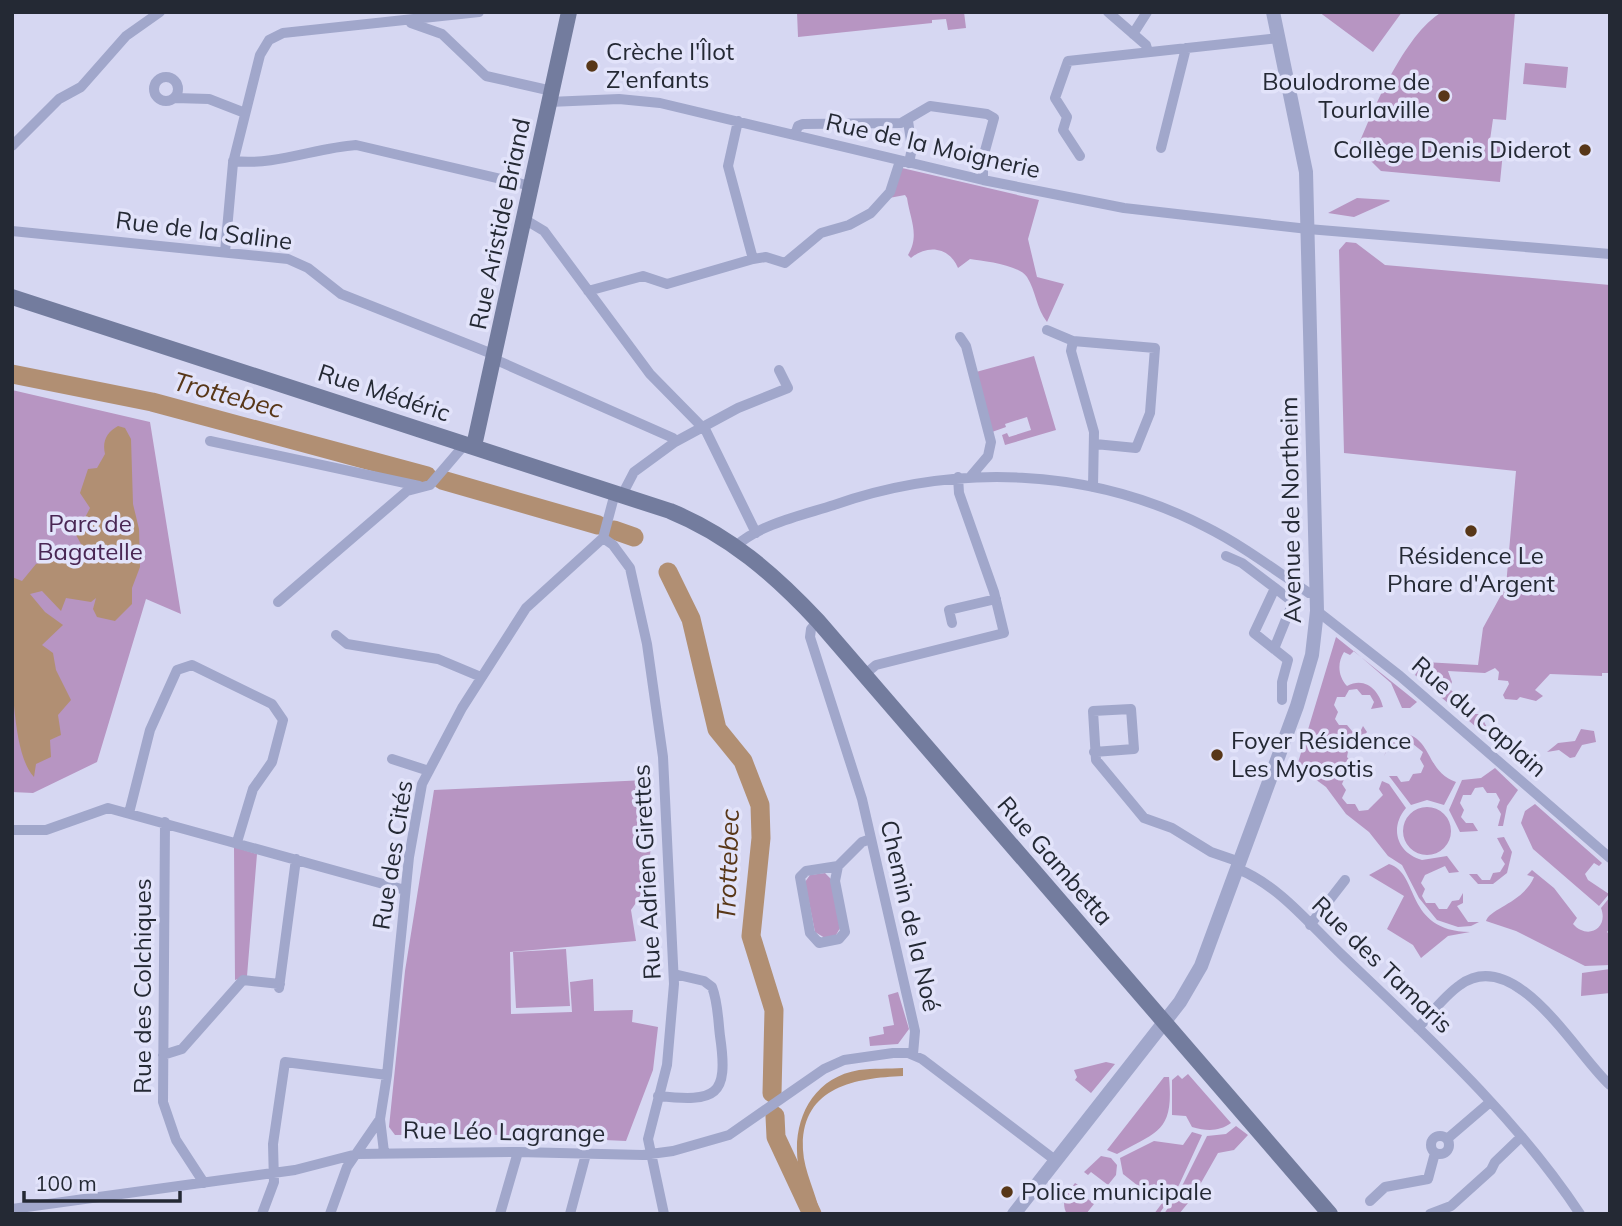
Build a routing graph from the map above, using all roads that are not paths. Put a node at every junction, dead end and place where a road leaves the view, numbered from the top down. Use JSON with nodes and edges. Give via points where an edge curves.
{"nodes":[{"id":1,"x":160,"y":12,"type":"edge"},
{"id":2,"x":479,"y":12,"type":"edge"},
{"id":3,"x":569,"y":12,"type":"edge"},
{"id":4,"x":1108,"y":12,"type":"edge"},
{"id":5,"x":1147,"y":12,"type":"edge"},
{"id":6,"x":1273,"y":12,"type":"edge"},
{"id":7,"x":405,"y":21,"type":"junction"},
{"id":8,"x":1133,"y":34,"type":"junction"},
{"id":9,"x":1278,"y":38,"type":"junction"},
{"id":10,"x":1186,"y":48,"type":"junction"},
{"id":11,"x":1147,"y":52,"type":"junction"},
{"id":12,"x":551,"y":97,"type":"junction"},
{"id":13,"x":175,"y":98,"type":"dead end"},
{"id":14,"x":245,"y":113,"type":"junction"},
{"id":15,"x":738,"y":121,"type":"junction"},
{"id":16,"x":908,"y":121,"type":"junction"},
{"id":17,"x":795,"y":135,"type":"junction"},
{"id":18,"x":12,"y":146,"type":"edge"},
{"id":19,"x":1161,"y":148,"type":"dead end"},
{"id":20,"x":1080,"y":156,"type":"dead end"},
{"id":21,"x":233,"y":161,"type":"junction"},
{"id":22,"x":904,"y":162,"type":"junction"},
{"id":23,"x":983,"y":180,"type":"junction"},
{"id":24,"x":531,"y":186,"type":"junction"},
{"id":25,"x":524,"y":219,"type":"junction"},
{"id":26,"x":1308,"y":229,"type":"junction"},
{"id":27,"x":12,"y":231,"type":"edge"},
{"id":28,"x":225,"y":252,"type":"junction"},
{"id":29,"x":1610,"y":254,"type":"edge"},
{"id":30,"x":753,"y":259,"type":"junction"},
{"id":31,"x":588,"y":291,"type":"junction"},
{"id":32,"x":12,"y":297,"type":"edge"},
{"id":33,"x":1047,"y":330,"type":"dead end"},
{"id":34,"x":960,"y":337,"type":"dead end"},
{"id":35,"x":1073,"y":341,"type":"junction"},
{"id":36,"x":494,"y":357,"type":"junction"},
{"id":37,"x":779,"y":370,"type":"dead end"},
{"id":38,"x":702,"y":426,"type":"junction"},
{"id":39,"x":210,"y":440,"type":"dead end"},
{"id":40,"x":675,"y":442,"type":"junction"},
{"id":41,"x":470,"y":444,"type":"junction"},
{"id":42,"x":1095,"y":444,"type":"junction"},
{"id":43,"x":971,"y":476,"type":"junction"},
{"id":44,"x":958,"y":477,"type":"junction"},
{"id":45,"x":421,"y":486,"type":"junction"},
{"id":46,"x":1093,"y":487,"type":"junction"},
{"id":47,"x":619,"y":494,"type":"junction"},
{"id":48,"x":756,"y":533,"type":"junction"},
{"id":49,"x":603,"y":538,"type":"junction"},
{"id":50,"x":736,"y":546,"type":"junction"},
{"id":51,"x":1226,"y":556,"type":"dead end"},
{"id":52,"x":1275,"y":589,"type":"junction"},
{"id":53,"x":1316,"y":593,"type":"junction"},
{"id":54,"x":996,"y":599,"type":"junction"},
{"id":55,"x":278,"y":602,"type":"dead end"},
{"id":56,"x":1317,"y":611,"type":"junction"},
{"id":57,"x":818,"y":621,"type":"junction"},
{"id":58,"x":952,"y":623,"type":"dead end"},
{"id":59,"x":336,"y":635,"type":"dead end"},
{"id":60,"x":1274,"y":649,"type":"junction"},
{"id":61,"x":864,"y":675,"type":"junction"},
{"id":62,"x":481,"y":677,"type":"junction"},
{"id":63,"x":1282,"y":700,"type":"dead end"},
{"id":64,"x":1094,"y":752,"type":"junction"},
{"id":65,"x":392,"y":759,"type":"dead end"},
{"id":66,"x":429,"y":771,"type":"junction"},
{"id":67,"x":129,"y":813,"type":"junction"},
{"id":68,"x":165,"y":822,"type":"junction"},
{"id":69,"x":12,"y":830,"type":"edge"},
{"id":70,"x":871,"y":839,"type":"junction"},
{"id":71,"x":1610,"y":841,"type":"edge"},
{"id":72,"x":237,"y":842,"type":"junction"},
{"id":73,"x":1606,"y":854,"type":"edge"},
{"id":74,"x":296,"y":859,"type":"junction"},
{"id":75,"x":1239,"y":865,"type":"junction"},
{"id":76,"x":838,"y":866,"type":"junction"},
{"id":77,"x":1345,"y":880,"type":"dead end"},
{"id":78,"x":405,"y":890,"type":"junction"},
{"id":79,"x":1310,"y":925,"type":"junction"},
{"id":80,"x":674,"y":974,"type":"junction"},
{"id":81,"x":1163,"y":1021,"type":"junction"},
{"id":82,"x":1418,"y":1028,"type":"junction"},
{"id":83,"x":913,"y":1054,"type":"junction"},
{"id":84,"x":163,"y":1055,"type":"junction"},
{"id":85,"x":387,"y":1076,"type":"junction"},
{"id":86,"x":1610,"y":1085,"type":"edge"},
{"id":87,"x":658,"y":1096,"type":"junction"},
{"id":88,"x":1489,"y":1103,"type":"junction"},
{"id":89,"x":380,"y":1119,"type":"junction"},
{"id":90,"x":1520,"y":1138,"type":"junction"},
{"id":91,"x":384,"y":1152,"type":"junction"},
{"id":92,"x":518,"y":1152,"type":"junction"},
{"id":93,"x":651,"y":1153,"type":"junction"},
{"id":94,"x":357,"y":1154,"type":"junction"},
{"id":95,"x":586,"y":1154,"type":"junction"},
{"id":96,"x":1055,"y":1160,"type":"junction"},
{"id":97,"x":267,"y":1173,"type":"junction"},
{"id":98,"x":204,"y":1183,"type":"junction"},
{"id":99,"x":1370,"y":1201,"type":"dead end"},
{"id":100,"x":12,"y":1209,"type":"edge"},
{"id":101,"x":262,"y":1214,"type":"edge"},
{"id":102,"x":330,"y":1214,"type":"edge"},
{"id":103,"x":500,"y":1214,"type":"edge"},
{"id":104,"x":570,"y":1214,"type":"edge"},
{"id":105,"x":664,"y":1214,"type":"edge"},
{"id":106,"x":1014,"y":1214,"type":"edge"},
{"id":107,"x":1330,"y":1214,"type":"edge"},
{"id":108,"x":1430,"y":1214,"type":"edge"},
{"id":109,"x":1579,"y":1214,"type":"edge"}],
"edges":[{"from":1,"to":18,"type":"street","via":[[126,36],[81,87],[59,99]]},
{"from":2,"to":7,"type":"street"},
{"from":3,"to":12,"type":"main road","name":"Rue Aristide Briand"},
{"from":4,"to":8,"type":"street"},
{"from":5,"to":8,"type":"street"},
{"from":6,"to":9,"type":"street","name":"Avenue de Northeim"},
{"from":7,"to":12,"type":"street","name":"Rue de la Moignerie","via":[[442,34],[486,76]]},
{"from":7,"to":14,"type":"street","via":[[274,37],[260,55]]},
{"from":8,"to":11,"type":"street","via":[[1146,45]]},
{"from":9,"to":10,"type":"street"},
{"from":9,"to":26,"type":"street","name":"Avenue de Northeim","via":[[1302,145]]},
{"from":10,"to":11,"type":"street"},
{"from":10,"to":19,"type":"street"},
{"from":11,"to":20,"type":"street","via":[[1066,63],[1055,98],[1067,117],[1063,130]]},
{"from":12,"to":15,"type":"street","name":"Rue de la Moignerie","via":[[648,101]]},
{"from":12,"to":24,"type":"main road","name":"Rue Aristide Briand"},
{"from":13,"to":14,"type":"street","via":[[209,99]]},
{"from":14,"to":21,"type":"street"},
{"from":15,"to":17,"type":"street","name":"Rue de la Moignerie"},
{"from":15,"to":30,"type":"street","via":[[728,166]]},
{"from":16,"to":17,"type":"street","via":[[803,124]]},
{"from":16,"to":22,"type":"street","via":[[912,148]]},
{"from":16,"to":23,"type":"street","via":[[930,106],[991,115]]},
{"from":17,"to":22,"type":"street","name":"Rue de la Moignerie"},
{"from":21,"to":24,"type":"street","via":[[282,159],[356,145]]},
{"from":21,"to":28,"type":"street"},
{"from":22,"to":23,"type":"street","name":"Rue de la Moignerie"},
{"from":22,"to":30,"type":"street","via":[[890,192],[870,213],[821,233],[785,263],[766,257]]},
{"from":23,"to":26,"type":"street","name":"Rue de la Moignerie","via":[[1124,208]]},
{"from":24,"to":25,"type":"main road","name":"Rue Aristide Briand"},
{"from":25,"to":31,"type":"street","via":[[544,231]]},
{"from":25,"to":36,"type":"main road","name":"Rue Aristide Briand"},
{"from":26,"to":29,"type":"street","name":"Rue de la Moignerie"},
{"from":26,"to":53,"type":"street","name":"Avenue de Northeim"},
{"from":27,"to":28,"type":"street","name":"Rue de la Saline"},
{"from":28,"to":36,"type":"street","name":"Rue de la Saline","via":[[299,263],[341,295]]},
{"from":30,"to":31,"type":"street","via":[[667,284],[643,276]]},
{"from":31,"to":38,"type":"street","via":[[650,374]]},
{"from":32,"to":41,"type":"main road","name":"Rue Médéric"},
{"from":33,"to":35,"type":"street"},
{"from":34,"to":43,"type":"street","via":[[991,442],[988,456]]},
{"from":35,"to":42,"type":"street","via":[[1071,351]]},
{"from":35,"to":42,"type":"street","via":[[1152,346],[1156,351],[1150,413],[1136,448]]},
{"from":36,"to":40,"type":"street","name":"Rue de la Saline"},
{"from":36,"to":41,"type":"main road","name":"Rue Aristide Briand"},
{"from":37,"to":38,"type":"street","via":[[788,388]]},
{"from":38,"to":40,"type":"street"},
{"from":38,"to":48,"type":"street"},
{"from":39,"to":45,"type":"street"},
{"from":40,"to":47,"type":"street","via":[[634,472]]},
{"from":41,"to":45,"type":"street","via":[[430,485]]},
{"from":41,"to":47,"type":"main road","name":"Rue Médéric"},
{"from":42,"to":46,"type":"street"},
{"from":43,"to":44,"type":"street"},
{"from":43,"to":46,"type":"street"},
{"from":44,"to":48,"type":"street","via":[[882,490]]},
{"from":44,"to":54,"type":"street","via":[[959,493]]},
{"from":45,"to":55,"type":"street","via":[[407,491]]},
{"from":46,"to":53,"type":"street","via":[[1195,521],[1309,593]]},
{"from":47,"to":49,"type":"street"},
{"from":47,"to":50,"type":"main road","name":"Rue Médéric","via":[[685,517]]},
{"from":48,"to":50,"type":"street"},
{"from":49,"to":62,"type":"street","name":"Rue des Cités","via":[[526,608]]},
{"from":49,"to":80,"type":"street","name":"Rue Adrien Girettes","via":[[630,568],[647,644],[666,782]]},
{"from":50,"to":57,"type":"main road","name":"Rue Gambetta","via":[[778,579]]},
{"from":51,"to":52,"type":"street"},
{"from":52,"to":60,"type":"street","via":[[1293,601]]},
{"from":52,"to":60,"type":"street","via":[[1254,632]]},
{"from":53,"to":56,"type":"street","name":"Avenue de Northeim"},
{"from":54,"to":58,"type":"street","via":[[949,610]]},
{"from":54,"to":61,"type":"street","via":[[1004,633],[876,665]]},
{"from":56,"to":73,"type":"street","name":"Rue du Caplain","via":[[1400,676]]},
{"from":56,"to":75,"type":"street","name":"Avenue de Northeim","via":[[1307,674]]},
{"from":57,"to":61,"type":"main road","name":"Rue Gambetta"},
{"from":57,"to":70,"type":"street","name":"Chemin de la Noé","via":[[810,637]]},
{"from":59,"to":62,"type":"street","via":[[347,645],[438,659]]},
{"from":60,"to":63,"type":"street","via":[[1288,660]]},
{"from":61,"to":81,"type":"main road","name":"Rue Gambetta"},
{"from":62,"to":66,"type":"street","name":"Rue des Cités"},
{"from":64,"to":64,"type":"street","via":[[1093,711],[1131,709],[1134,749]]},
{"from":64,"to":75,"type":"street","name":"Rue des Tamaris","via":[[1100,768],[1144,818]]},
{"from":65,"to":66,"type":"street"},
{"from":66,"to":78,"type":"street","name":"Rue des Cités","via":[[419,793]]},
{"from":67,"to":68,"type":"street"},
{"from":67,"to":69,"type":"street","via":[[100,808],[46,830]]},
{"from":67,"to":72,"type":"street","via":[[149,730],[177,670],[192,665],[271,704],[283,720],[272,762],[253,789]]},
{"from":68,"to":72,"type":"street"},
{"from":68,"to":84,"type":"street","name":"Rue des Colchiques"},
{"from":70,"to":76,"type":"street"},
{"from":70,"to":83,"type":"street","name":"Chemin de la Noé","via":[[915,1031]]},
{"from":71,"to":73,"type":"street"},
{"from":72,"to":74,"type":"street"},
{"from":74,"to":78,"type":"street"},
{"from":74,"to":84,"type":"street","via":[[279,986],[243,980],[182,1049]]},
{"from":75,"to":79,"type":"street","name":"Rue des Tamaris","via":[[1263,880]]},
{"from":75,"to":81,"type":"street","name":"Avenue de Northeim","via":[[1202,966]]},
{"from":76,"to":76,"type":"street","via":[[806,871],[800,877],[810,933],[819,943],[839,939],[845,932],[835,881]]},
{"from":77,"to":79,"type":"street"},
{"from":78,"to":85,"type":"street","name":"Rue des Cités"},
{"from":79,"to":82,"type":"street","name":"Rue des Tamaris"},
{"from":80,"to":87,"type":"street","name":"Rue Adrien Girettes","via":[[667,1065]]},
{"from":80,"to":87,"type":"street","via":[[712,987],[725,1067],[719,1086],[699,1099]]},
{"from":81,"to":96,"type":"street","name":"Avenue de Northeim"},
{"from":81,"to":107,"type":"main road","name":"Rue Gambetta"},
{"from":82,"to":86,"type":"street","via":[[1461,984],[1483,978],[1506,982],[1539,1003]]},
{"from":82,"to":88,"type":"street","name":"Rue des Tamaris"},
{"from":83,"to":93,"type":"street","name":"Rue Léo Lagrange","via":[[844,1060],[729,1135],[696,1147]]},
{"from":83,"to":96,"type":"street"},
{"from":84,"to":98,"type":"street","name":"Rue des Colchiques","via":[[163,1102],[176,1140]]},
{"from":85,"to":89,"type":"street","name":"Rue des Cités"},
{"from":85,"to":97,"type":"street","via":[[285,1062]]},
{"from":87,"to":93,"type":"street","name":"Rue Adrien Girettes","via":[[648,1139]]},
{"from":88,"to":90,"type":"street","name":"Rue des Tamaris"},
{"from":88,"to":99,"type":"street","via":[[1447,1139],[1447,1152],[1435,1153],[1428,1179],[1385,1187]]},
{"from":89,"to":91,"type":"street","name":"Rue des Cités"},
{"from":89,"to":94,"type":"street","name":"Rue des Cités"},
{"from":90,"to":108,"type":"street","via":[[1451,1206]]},
{"from":90,"to":109,"type":"street","name":"Rue des Tamaris","via":[[1556,1177]]},
{"from":91,"to":92,"type":"street","name":"Rue Léo Lagrange"},
{"from":91,"to":94,"type":"street","name":"Rue Léo Lagrange"},
{"from":92,"to":95,"type":"street","name":"Rue Léo Lagrange"},
{"from":92,"to":103,"type":"street"},
{"from":93,"to":95,"type":"street","name":"Rue Léo Lagrange"},
{"from":93,"to":105,"type":"street","name":"Rue Adrien Girettes"},
{"from":94,"to":97,"type":"street","name":"Rue Léo Lagrange"},
{"from":94,"to":102,"type":"street","name":"Rue des Cités","via":[[347,1167]]},
{"from":95,"to":104,"type":"street"},
{"from":96,"to":106,"type":"street","name":"Avenue de Northeim"},
{"from":97,"to":98,"type":"street","name":"Rue Léo Lagrange"},
{"from":97,"to":101,"type":"street","via":[[274,1182]]},
{"from":98,"to":100,"type":"street","name":"Rue Léo Lagrange"}]}
